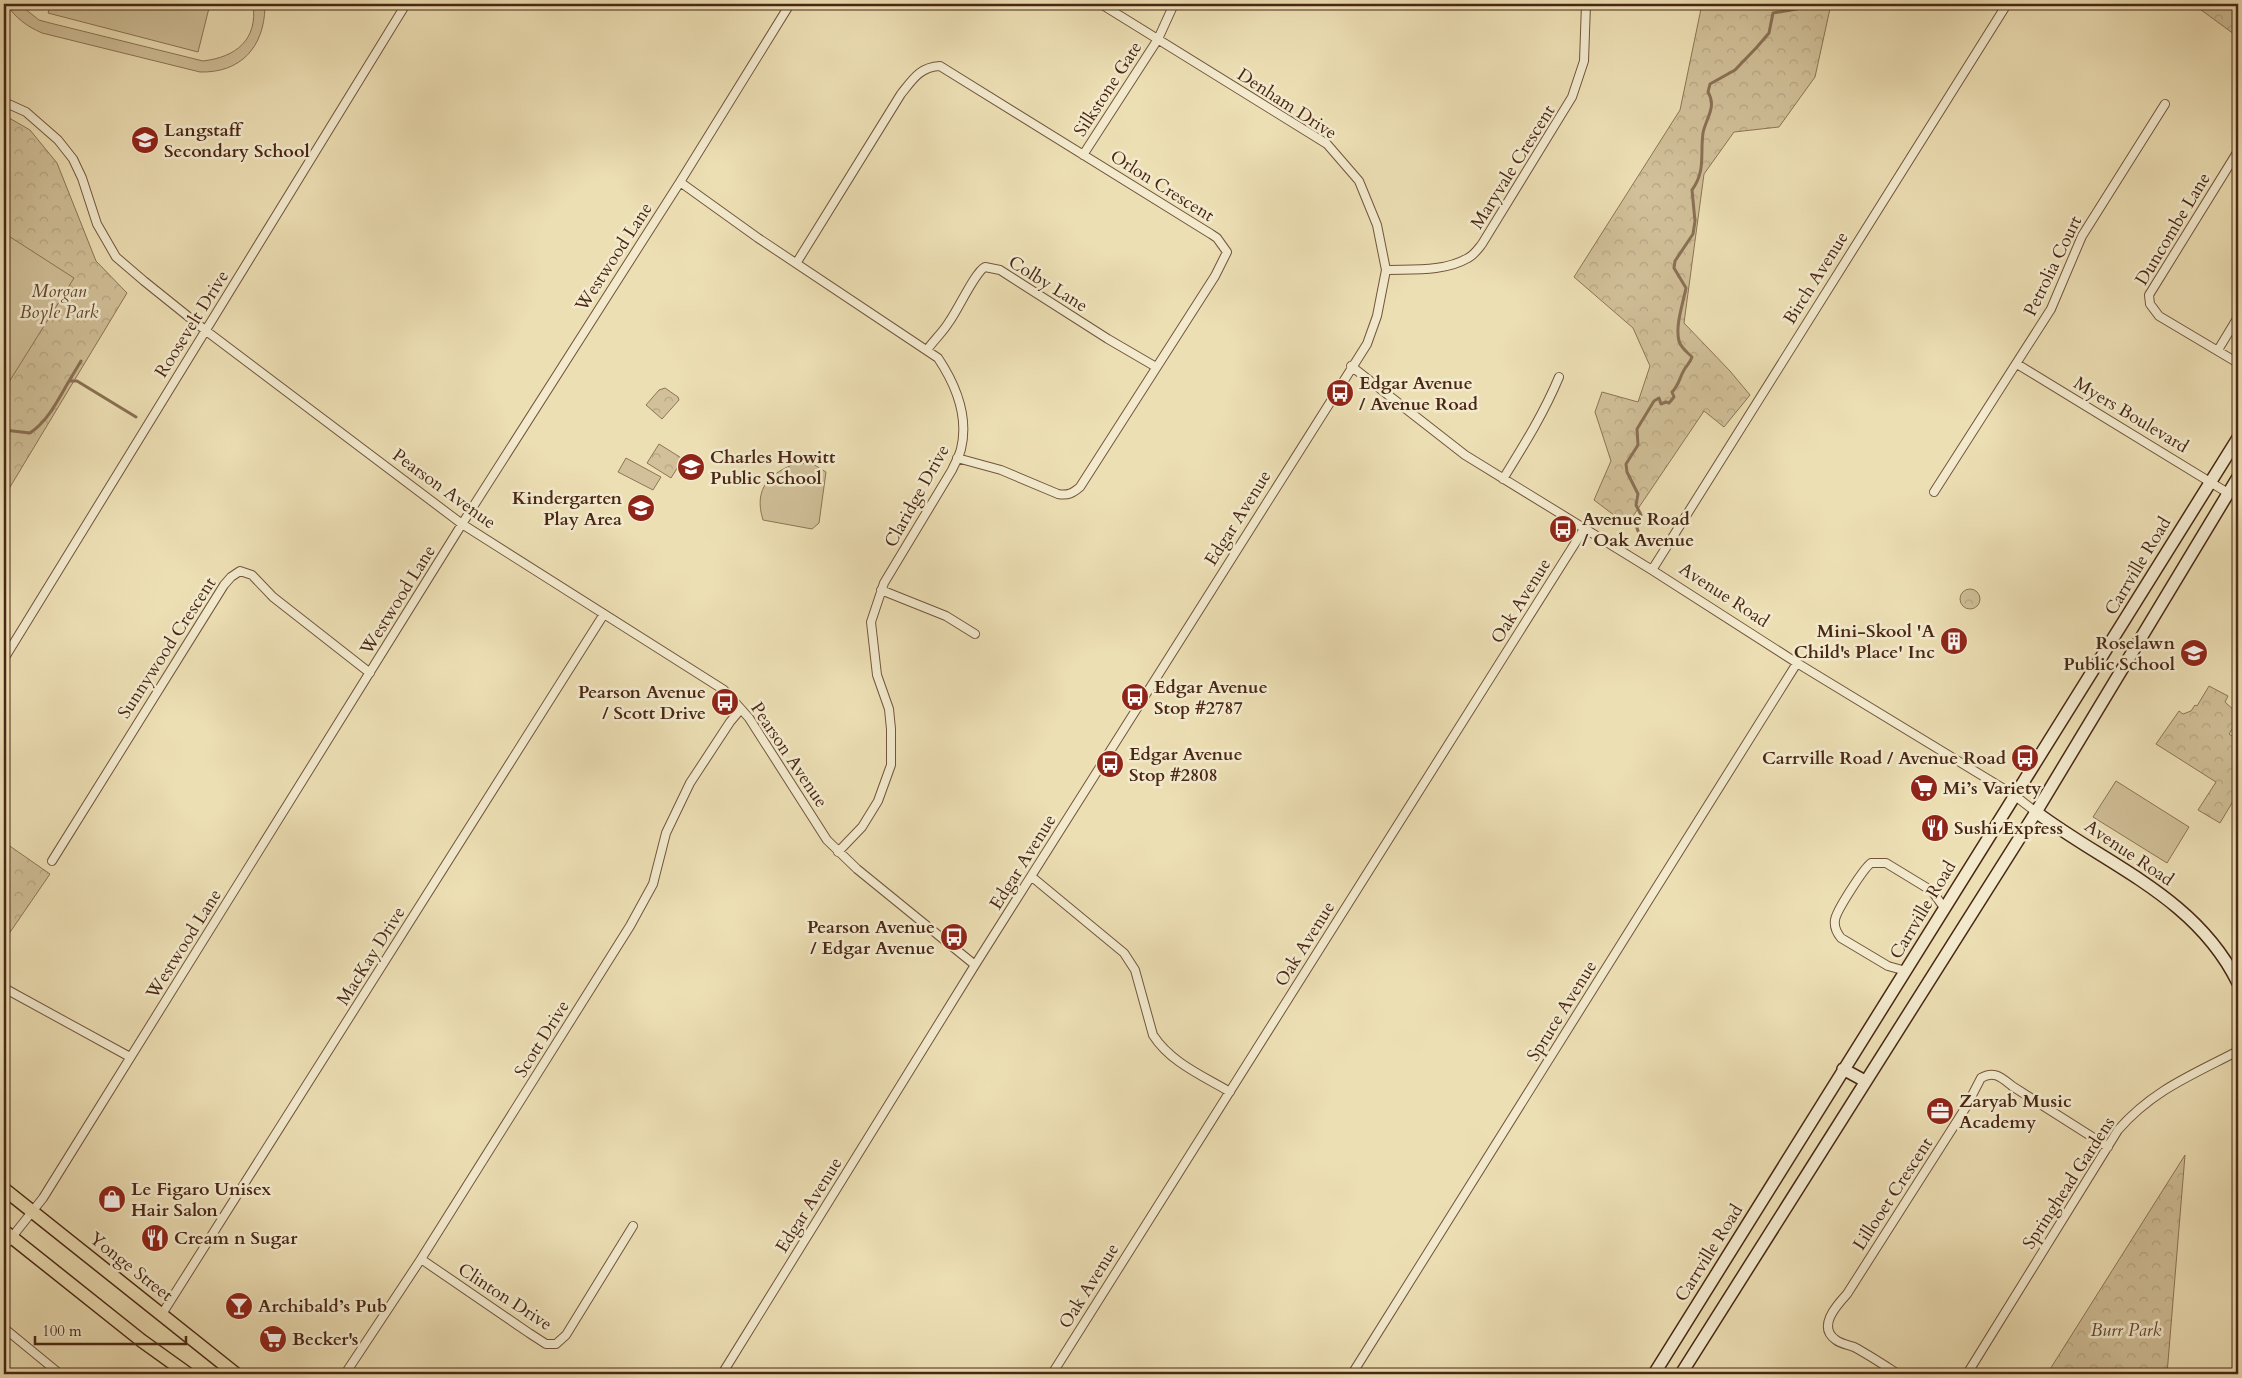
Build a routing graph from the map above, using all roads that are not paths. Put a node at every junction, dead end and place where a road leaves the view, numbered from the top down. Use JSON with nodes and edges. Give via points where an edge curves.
{"nodes":[{"id":1,"x":406,"y":4,"type":"edge"},
{"id":2,"x":790,"y":4,"type":"edge"},
{"id":3,"x":1101,"y":4,"type":"edge"},
{"id":4,"x":1174,"y":4,"type":"edge"},
{"id":5,"x":1586,"y":4,"type":"edge"},
{"id":6,"x":2007,"y":4,"type":"edge"},
{"id":7,"x":1158,"y":39,"type":"junction"},
{"id":8,"x":4,"y":102,"type":"edge"},
{"id":9,"x":2165,"y":104,"type":"dead end"},
{"id":10,"x":2238,"y":152,"type":"edge"},
{"id":11,"x":1082,"y":155,"type":"junction"},
{"id":12,"x":680,"y":182,"type":"junction"},
{"id":13,"x":797,"y":262,"type":"junction"},
{"id":14,"x":1386,"y":270,"type":"junction"},
{"id":15,"x":2238,"y":317,"type":"edge"},
{"id":16,"x":205,"y":330,"type":"junction"},
{"id":17,"x":927,"y":350,"type":"junction"},
{"id":18,"x":2218,"y":350,"type":"junction"},
{"id":19,"x":2238,"y":363,"type":"edge"},
{"id":20,"x":2017,"y":364,"type":"junction"},
{"id":21,"x":1351,"y":366,"type":"junction"},
{"id":22,"x":1156,"y":367,"type":"junction"},
{"id":23,"x":1559,"y":376,"type":"dead end"},
{"id":24,"x":2238,"y":438,"type":"edge"},
{"id":25,"x":958,"y":458,"type":"junction"},
{"id":26,"x":2238,"y":476,"type":"edge"},
{"id":27,"x":1503,"y":479,"type":"junction"},
{"id":28,"x":2210,"y":482,"type":"junction"},
{"id":29,"x":1934,"y":492,"type":"dead end"},
{"id":30,"x":2228,"y":493,"type":"junction"},
{"id":31,"x":462,"y":524,"type":"junction"},
{"id":32,"x":1584,"y":529,"type":"junction"},
{"id":33,"x":1652,"y":570,"type":"junction"},
{"id":34,"x":881,"y":590,"type":"junction"},
{"id":35,"x":604,"y":614,"type":"junction"},
{"id":36,"x":975,"y":634,"type":"dead end"},
{"id":37,"x":2117,"y":634,"type":"junction"},
{"id":38,"x":2136,"y":645,"type":"junction"},
{"id":39,"x":4,"y":659,"type":"edge"},
{"id":40,"x":1797,"y":662,"type":"junction"},
{"id":41,"x":370,"y":673,"type":"junction"},
{"id":42,"x":741,"y":709,"type":"junction"},
{"id":43,"x":2014,"y":795,"type":"junction"},
{"id":44,"x":2036,"y":812,"type":"junction"},
{"id":45,"x":838,"y":852,"type":"junction"},
{"id":46,"x":52,"y":861,"type":"dead end"},
{"id":47,"x":1032,"y":877,"type":"junction"},
{"id":48,"x":1944,"y":909,"type":"junction"},
{"id":49,"x":975,"y":965,"type":"junction"},
{"id":50,"x":1906,"y":971,"type":"junction"},
{"id":51,"x":2238,"y":983,"type":"edge"},
{"id":52,"x":4,"y":988,"type":"edge"},
{"id":53,"x":2238,"y":1051,"type":"edge"},
{"id":54,"x":130,"y":1057,"type":"junction"},
{"id":55,"x":1843,"y":1069,"type":"junction"},
{"id":56,"x":1865,"y":1082,"type":"junction"},
{"id":57,"x":1230,"y":1092,"type":"junction"},
{"id":58,"x":2108,"y":1147,"type":"junction"},
{"id":59,"x":4,"y":1189,"type":"edge"},
{"id":60,"x":32,"y":1212,"type":"junction"},
{"id":61,"x":633,"y":1226,"type":"dead end"},
{"id":62,"x":6,"y":1238,"type":"edge"},
{"id":63,"x":421,"y":1259,"type":"junction"},
{"id":64,"x":162,"y":1314,"type":"junction"},
{"id":65,"x":4,"y":1328,"type":"edge"},
{"id":66,"x":60,"y":1374,"type":"edge"},
{"id":67,"x":188,"y":1374,"type":"edge"},
{"id":68,"x":236,"y":1374,"type":"edge"},
{"id":69,"x":345,"y":1374,"type":"edge"},
{"id":70,"x":722,"y":1374,"type":"edge"},
{"id":71,"x":1052,"y":1374,"type":"edge"},
{"id":72,"x":1352,"y":1374,"type":"edge"},
{"id":73,"x":1654,"y":1374,"type":"edge"},
{"id":74,"x":1682,"y":1374,"type":"edge"},
{"id":75,"x":1898,"y":1374,"type":"edge"},
{"id":76,"x":1967,"y":1374,"type":"edge"}],
"edges":[{"from":1,"to":16,"type":"street","name":"Roosevelt Drive"},
{"from":2,"to":12,"type":"street","name":"Westwood Lane"},
{"from":3,"to":7,"type":"street","name":"Denham Drive"},
{"from":4,"to":7,"type":"street","name":"Silkstone Gate"},
{"from":5,"to":14,"type":"street","name":"Maryvale Crescent","via":[[1584,61],[1572,97],[1482,244],[1470,258],[1456,263]]},
{"from":6,"to":33,"type":"street","name":"Birch Avenue"},
{"from":7,"to":11,"type":"street","name":"Silkstone Gate"},
{"from":7,"to":14,"type":"street","name":"Denham Drive","via":[[1327,144],[1359,181],[1377,225]]},
{"from":8,"to":16,"type":"street","name":"Pearson Avenue","via":[[26,112],[58,140],[73,159],[97,224],[116,257]]},
{"from":9,"to":20,"type":"street","name":"Petrolia Court","via":[[2082,236],[2056,301]]},
{"from":10,"to":18,"type":"street","name":"Duncombe Lane","via":[[2149,295],[2150,304],[2159,316]]},
{"from":11,"to":13,"type":"street","name":"Orlon Crescent","via":[[940,66],[922,69],[901,94]]},
{"from":11,"to":22,"type":"street","name":"Orlon Crescent","via":[[1217,238],[1227,252]]},
{"from":12,"to":13,"type":"street","name":"Claridge Drive"},
{"from":12,"to":31,"type":"street","name":"Westwood Lane"},
{"from":13,"to":17,"type":"street","name":"Claridge Drive"},
{"from":14,"to":21,"type":"street","name":"Denham Drive","via":[[1377,316],[1367,344]]},
{"from":15,"to":18,"type":"street"},
{"from":16,"to":31,"type":"street","name":"Pearson Avenue"},
{"from":16,"to":39,"type":"street","name":"Roosevelt Drive"},
{"from":17,"to":22,"type":"street","name":"Colby Lane","via":[[949,322],[976,275],[986,267],[1000,270]]},
{"from":17,"to":25,"type":"street","name":"Claridge Drive","via":[[938,358],[950,375],[960,401],[964,424]]},
{"from":18,"to":19,"type":"street","name":"Duncombe Lane"},
{"from":20,"to":28,"type":"street","name":"Myers Boulevard"},
{"from":20,"to":29,"type":"street","name":"Petrolia Court"},
{"from":21,"to":27,"type":"street","name":"Avenue Road","via":[[1465,455]]},
{"from":21,"to":47,"type":"street","name":"Edgar Avenue"},
{"from":22,"to":25,"type":"street","name":"Orlon Crescent","via":[[1080,487],[1066,496],[1001,470]]},
{"from":23,"to":27,"type":"street","via":[[1534,430]]},
{"from":24,"to":28,"type":"main road","name":"Carrville Road"},
{"from":25,"to":34,"type":"street","name":"Claridge Drive"},
{"from":26,"to":30,"type":"main road"},
{"from":27,"to":32,"type":"street","name":"Avenue Road"},
{"from":28,"to":30,"type":"street","name":"Myers Boulevard"},
{"from":28,"to":37,"type":"main road","name":"Carrville Road"},
{"from":30,"to":38,"type":"main road"},
{"from":31,"to":35,"type":"street","name":"Pearson Avenue"},
{"from":31,"to":41,"type":"street","name":"Westwood Lane"},
{"from":32,"to":33,"type":"street","name":"Avenue Road"},
{"from":32,"to":57,"type":"street","name":"Oak Avenue"},
{"from":33,"to":40,"type":"street","name":"Avenue Road"},
{"from":34,"to":36,"type":"street","via":[[946,616]]},
{"from":34,"to":45,"type":"street","name":"Claridge Drive","via":[[871,622],[877,675],[891,729],[891,765],[878,801],[862,826]]},
{"from":35,"to":42,"type":"street","name":"Pearson Avenue","via":[[724,690]]},
{"from":35,"to":64,"type":"street","name":"MacKay Drive"},
{"from":37,"to":38,"type":"main road"},
{"from":37,"to":43,"type":"main road","name":"Carrville Road"},
{"from":38,"to":44,"type":"main road"},
{"from":40,"to":43,"type":"street","name":"Avenue Road"},
{"from":40,"to":72,"type":"street","name":"Spruce Avenue"},
{"from":41,"to":46,"type":"street","name":"Sunnywood Crescent","via":[[273,597],[252,575],[240,571],[231,576]]},
{"from":41,"to":54,"type":"street","name":"Westwood Lane"},
{"from":42,"to":45,"type":"street","name":"Pearson Avenue","via":[[826,840]]},
{"from":42,"to":63,"type":"street","name":"Scott Drive","via":[[690,783],[666,833],[653,884],[630,926]]},
{"from":43,"to":44,"type":"street","name":"Avenue Road"},
{"from":43,"to":48,"type":"main road","name":"Carrville Road"},
{"from":44,"to":51,"type":"main road","name":"Avenue Road","via":[[2154,890],[2200,926],[2232,969]]},
{"from":44,"to":56,"type":"main road"},
{"from":45,"to":49,"type":"street","name":"Pearson Avenue"},
{"from":47,"to":49,"type":"street","name":"Edgar Avenue"},
{"from":47,"to":57,"type":"street","via":[[1124,954],[1135,970],[1158,1043],[1172,1058]]},
{"from":48,"to":50,"type":"main road","name":"Carrville Road"},
{"from":48,"to":50,"type":"street","via":[[1932,891],[1886,863],[1871,863],[1860,875],[1834,919],[1837,932],[1841,938],[1888,966]]},
{"from":49,"to":70,"type":"street","name":"Edgar Avenue"},
{"from":50,"to":55,"type":"main road","name":"Carrville Road"},
{"from":52,"to":54,"type":"street"},
{"from":53,"to":58,"type":"street","name":"Springhead Gardens","via":[[2144,1103],[2118,1130]]},
{"from":54,"to":60,"type":"street","name":"Westwood Lane"},
{"from":55,"to":56,"type":"main road"},
{"from":55,"to":73,"type":"main road","name":"Carrville Road"},
{"from":56,"to":74,"type":"main road"},
{"from":57,"to":71,"type":"street","name":"Oak Avenue"},
{"from":58,"to":75,"type":"street","name":"Lillooet Crescent","via":[[2002,1077],[1990,1075],[1982,1078],[1828,1321],[1828,1329],[1836,1341],[1853,1347]]},
{"from":58,"to":76,"type":"street","name":"Springhead Gardens"},
{"from":59,"to":60,"type":"main road","name":"Yonge Street"},
{"from":60,"to":62,"type":"street","name":"Westwood Lane"},
{"from":60,"to":64,"type":"main road","name":"Yonge Street"},
{"from":61,"to":63,"type":"street","name":"Clinton Drive","via":[[566,1335],[556,1344],[546,1344],[534,1337]]},
{"from":62,"to":67,"type":"main road"},
{"from":63,"to":69,"type":"street","name":"Scott Drive"},
{"from":64,"to":68,"type":"main road","name":"Yonge Street"},
{"from":65,"to":66,"type":"street"}]}
